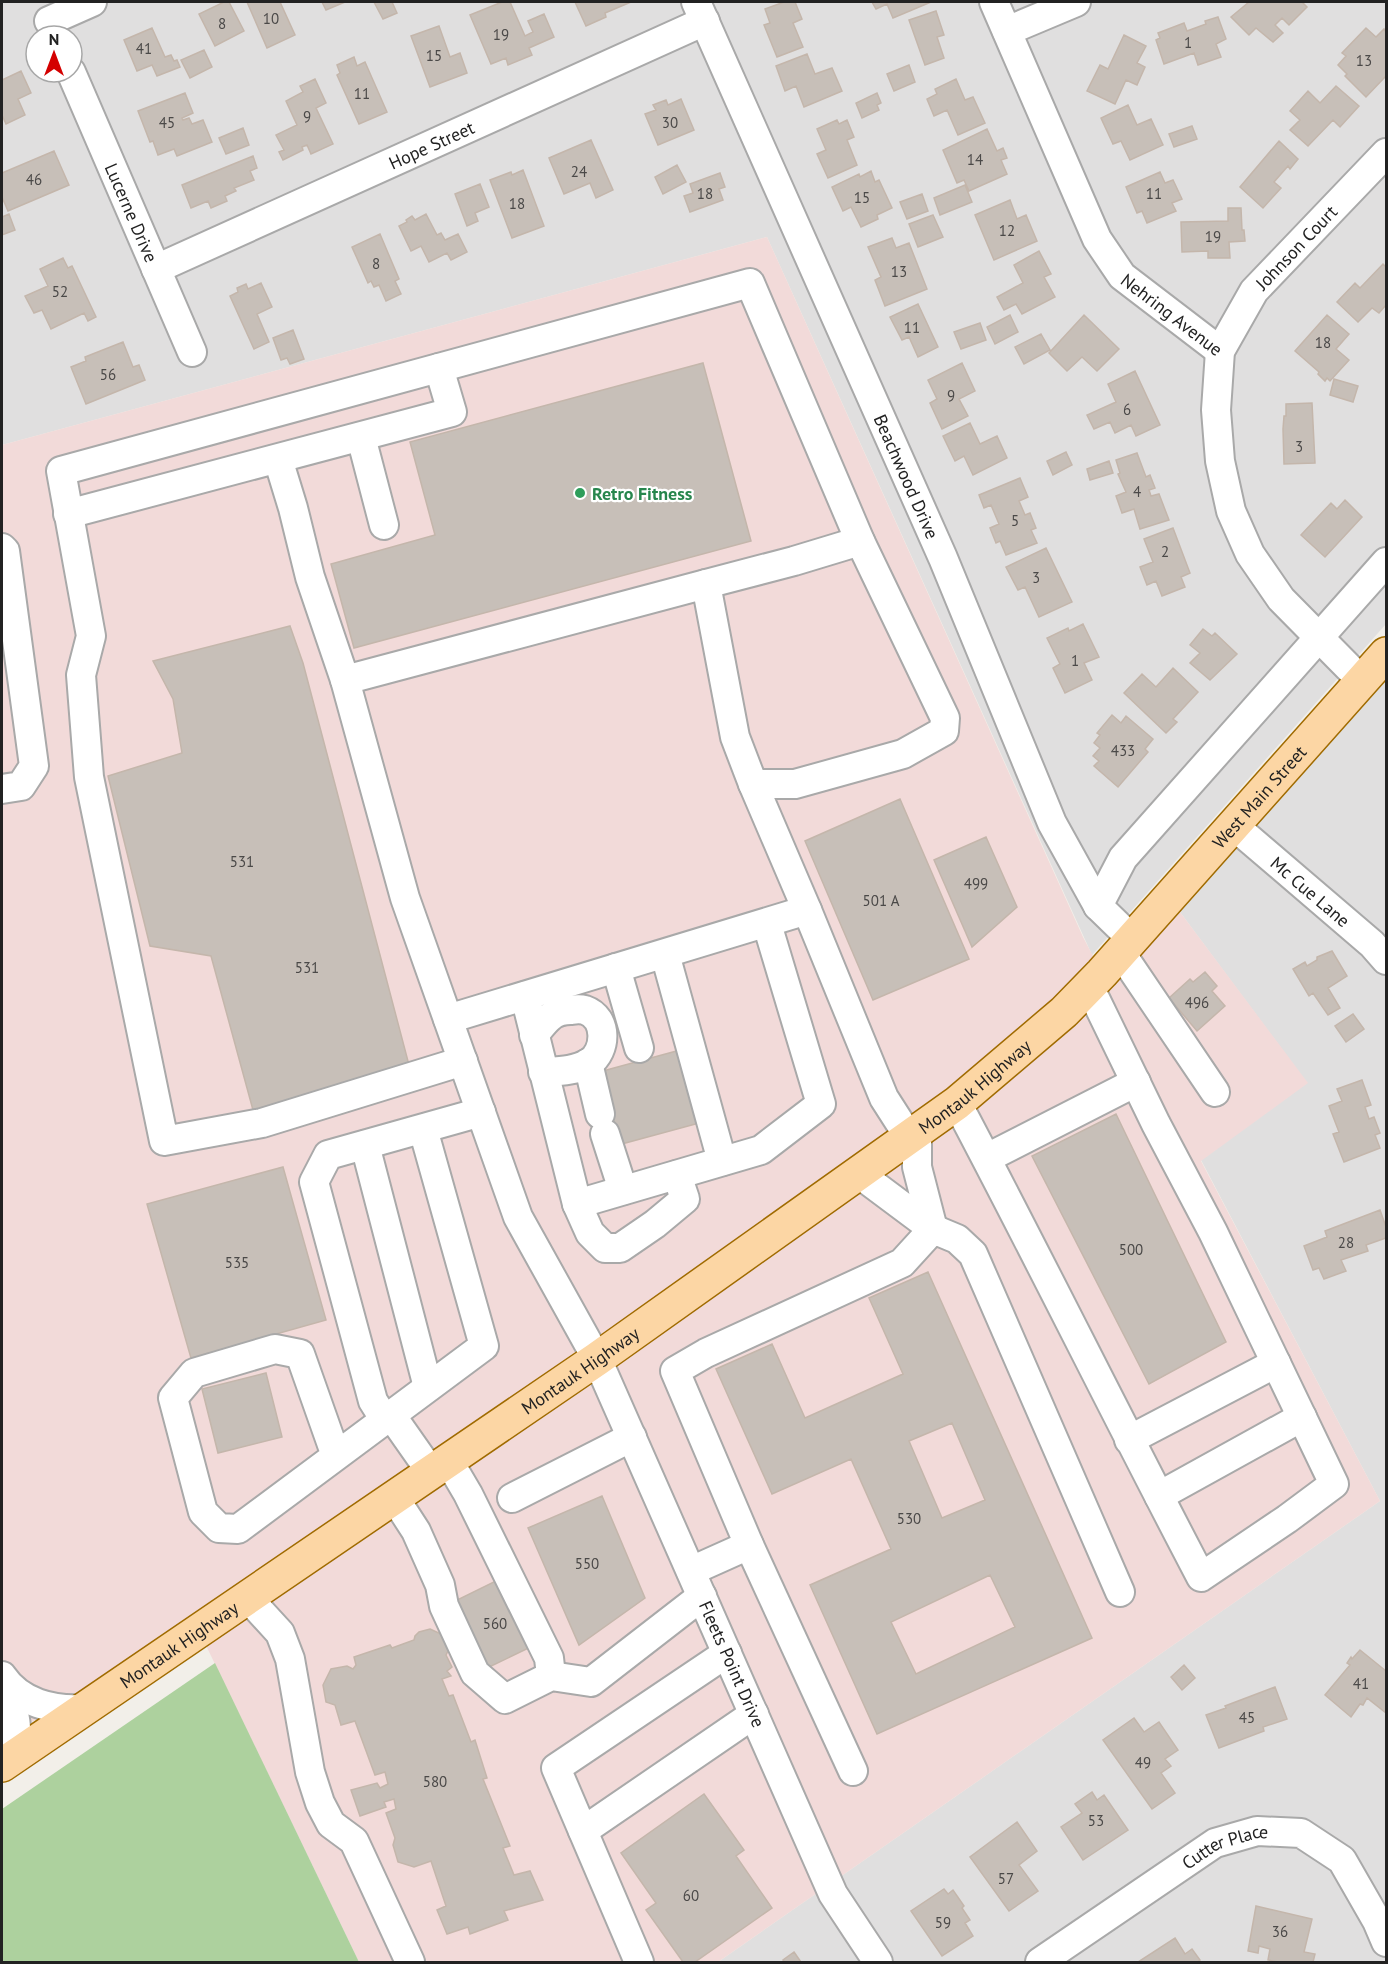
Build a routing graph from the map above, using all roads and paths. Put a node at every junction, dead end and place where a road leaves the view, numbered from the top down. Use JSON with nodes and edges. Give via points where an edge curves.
{"nodes":[{"id":1,"x":92,"y":2,"type":"edge"},
{"id":2,"x":994,"y":2,"type":"edge"},
{"id":3,"x":1076,"y":2,"type":"edge"},
{"id":4,"x":700,"y":11,"type":"edge"},
{"id":5,"x":48,"y":19,"type":"edge"},
{"id":6,"x":1007,"y":31,"type":"junction"},
{"id":7,"x":76,"y":84,"type":"edge"},
{"id":8,"x":1386,"y":153,"type":"edge"},
{"id":9,"x":156,"y":269,"type":"junction"},
{"id":10,"x":1220,"y":351,"type":"junction"},
{"id":11,"x":192,"y":352,"type":"dead end"},
{"id":12,"x":439,"y":368,"type":"junction"},
{"id":13,"x":361,"y":437,"type":"junction"},
{"id":14,"x":278,"y":459,"type":"junction"},
{"id":15,"x":68,"y":514,"type":"junction"},
{"id":16,"x":384,"y":525,"type":"dead end"},
{"id":17,"x":860,"y":541,"type":"junction"},
{"id":18,"x":2,"y":548,"type":"edge"},
{"id":19,"x":1386,"y":562,"type":"edge"},
{"id":20,"x":706,"y":584,"type":"junction"},
{"id":21,"x":1318,"y":636,"type":"junction"},
{"id":22,"x":1386,"y":654,"type":"edge"},
{"id":23,"x":345,"y":680,"type":"junction"},
{"id":24,"x":1362,"y":681,"type":"junction"},
{"id":25,"x":753,"y":784,"type":"junction"},
{"id":26,"x":2,"y":789,"type":"edge"},
{"id":27,"x":1233,"y":825,"type":"junction"},
{"id":28,"x":1098,"y":906,"type":"junction"},
{"id":29,"x":807,"y":910,"type":"junction"},
{"id":30,"x":767,"y":924,"type":"junction"},
{"id":31,"x":1127,"y":946,"type":"junction"},
{"id":32,"x":664,"y":954,"type":"junction"},
{"id":33,"x":1386,"y":960,"type":"edge"},
{"id":34,"x":616,"y":968,"type":"junction"},
{"id":35,"x":1089,"y":986,"type":"junction"},
{"id":36,"x":525,"y":996,"type":"junction"},
{"id":37,"x":448,"y":1019,"type":"junction"},
{"id":38,"x":534,"y":1035,"type":"junction"},
{"id":39,"x":639,"y":1048,"type":"dead end"},
{"id":40,"x":463,"y":1061,"type":"junction"},
{"id":41,"x":588,"y":1063,"type":"junction"},
{"id":42,"x":543,"y":1072,"type":"junction"},
{"id":43,"x":1136,"y":1082,"type":"junction"},
{"id":44,"x":1215,"y":1092,"type":"dead end"},
{"id":45,"x":957,"y":1102,"type":"junction"},
{"id":46,"x":482,"y":1112,"type":"junction"},
{"id":47,"x":423,"y":1129,"type":"junction"},
{"id":48,"x":913,"y":1134,"type":"junction"},
{"id":49,"x":365,"y":1145,"type":"junction"},
{"id":50,"x":987,"y":1158,"type":"junction"},
{"id":51,"x":722,"y":1161,"type":"junction"},
{"id":52,"x":858,"y":1173,"type":"junction"},
{"id":53,"x":677,"y":1174,"type":"junction"},
{"id":54,"x":623,"y":1190,"type":"junction"},
{"id":55,"x":577,"y":1204,"type":"junction"},
{"id":56,"x":933,"y":1229,"type":"junction"},
{"id":57,"x":597,"y":1359,"type":"junction"},
{"id":58,"x":1276,"y":1363,"type":"junction"},
{"id":59,"x":428,"y":1388,"type":"junction"},
{"id":60,"x":1302,"y":1417,"type":"junction"},
{"id":61,"x":385,"y":1420,"type":"junction"},
{"id":62,"x":632,"y":1437,"type":"junction"},
{"id":63,"x":1129,"y":1440,"type":"junction"},
{"id":64,"x":336,"y":1456,"type":"junction"},
{"id":65,"x":423,"y":1478,"type":"junction"},
{"id":66,"x":1159,"y":1496,"type":"junction"},
{"id":67,"x":512,"y":1498,"type":"dead end"},
{"id":68,"x":749,"y":1545,"type":"junction"},
{"id":69,"x":696,"y":1583,"type":"junction"},
{"id":70,"x":1120,"y":1592,"type":"dead end"},
{"id":71,"x":247,"y":1597,"type":"junction"},
{"id":72,"x":727,"y":1653,"type":"junction"},
{"id":73,"x":551,"y":1676,"type":"junction"},
{"id":74,"x":4,"y":1679,"type":"edge"},
{"id":75,"x":84,"y":1709,"type":"junction"},
{"id":76,"x":754,"y":1714,"type":"junction"},
{"id":77,"x":7,"y":1761,"type":"edge"},
{"id":78,"x":853,"y":1771,"type":"dead end"},
{"id":79,"x":583,"y":1831,"type":"junction"},
{"id":80,"x":1386,"y":1942,"type":"edge"},
{"id":81,"x":410,"y":1962,"type":"edge"},
{"id":82,"x":639,"y":1962,"type":"edge"},
{"id":83,"x":878,"y":1962,"type":"edge"},
{"id":84,"x":1040,"y":1962,"type":"edge"}],
"edges":[{"from":1,"to":5,"type":"street"},
{"from":2,"to":6,"type":"street","name":"Nehring Avenue"},
{"from":3,"to":6,"type":"street"},
{"from":4,"to":9,"type":"street","name":"Hope Street"},
{"from":4,"to":28,"type":"street","name":"Beachwood Drive","via":[[943,558],[1052,823]]},
{"from":6,"to":10,"type":"street","name":"Nehring Avenue","via":[[1097,239],[1122,276]]},
{"from":7,"to":9,"type":"street","name":"Lucerne Drive"},
{"from":8,"to":10,"type":"street","name":"Johnson Court","via":[[1254,291]]},
{"from":9,"to":11,"type":"street","name":"Lucerne Drive"},
{"from":10,"to":21,"type":"street","name":"Nehring Avenue","via":[[1216,410],[1220,462],[1231,511],[1250,554],[1281,599]]},
{"from":12,"to":13,"type":"street","via":[[452,412]]},
{"from":12,"to":15,"type":"street","via":[[61,471]]},
{"from":12,"to":17,"type":"street","via":[[750,283]]},
{"from":13,"to":14,"type":"street"},
{"from":13,"to":16,"type":"street"},
{"from":14,"to":15,"type":"street"},
{"from":14,"to":23,"type":"street","name":"Fleets Point Drive","via":[[310,577]]},
{"from":15,"to":40,"type":"street","via":[[91,636],[81,675],[89,777],[164,1141],[262,1123]]},
{"from":17,"to":20,"type":"street"},
{"from":17,"to":25,"type":"street","via":[[945,718],[944,731],[903,754],[795,784]]},
{"from":18,"to":26,"type":"street","via":[[33,766],[21,786]]},
{"from":19,"to":21,"type":"street"},
{"from":20,"to":23,"type":"street"},
{"from":20,"to":25,"type":"street","via":[[735,737]]},
{"from":21,"to":24,"type":"street","name":"Nehring Avenue"},
{"from":21,"to":28,"type":"street","via":[[1123,858]]},
{"from":22,"to":24,"type":"main road","name":"West Main Street"},
{"from":23,"to":37,"type":"street","name":"Fleets Point Drive","via":[[405,898]]},
{"from":24,"to":27,"type":"main road","name":"West Main Street"},
{"from":25,"to":29,"type":"street"},
{"from":27,"to":31,"type":"main road","name":"West Main Street"},
{"from":27,"to":33,"type":"street","name":"Mc Cue Lane"},
{"from":28,"to":31,"type":"street","name":"Beachwood Drive"},
{"from":29,"to":30,"type":"street"},
{"from":29,"to":48,"type":"street","via":[[884,1098]]},
{"from":30,"to":32,"type":"street"},
{"from":30,"to":51,"type":"street","via":[[821,1104],[761,1150]]},
{"from":31,"to":35,"type":"main road","name":"Montauk Highway"},
{"from":31,"to":44,"type":"street","name":"Beachwood Drive"},
{"from":32,"to":34,"type":"street"},
{"from":32,"to":51,"type":"street"},
{"from":34,"to":36,"type":"street"},
{"from":34,"to":39,"type":"street"},
{"from":35,"to":43,"type":"street"},
{"from":35,"to":45,"type":"main road","name":"Montauk Highway","via":[[1064,1012]]},
{"from":36,"to":37,"type":"street"},
{"from":36,"to":38,"type":"street"},
{"from":37,"to":40,"type":"street","name":"Fleets Point Drive"},
{"from":38,"to":41,"type":"street","via":[[550,1016],[564,1010],[583,1009],[593,1014],[602,1028],[603,1044],[600,1053]]},
{"from":38,"to":42,"type":"street"},
{"from":40,"to":46,"type":"street","name":"Fleets Point Drive"},
{"from":41,"to":42,"type":"street"},
{"from":41,"to":54,"type":"street"},
{"from":42,"to":55,"type":"street"},
{"from":43,"to":50,"type":"street"},
{"from":43,"to":58,"type":"street"},
{"from":45,"to":48,"type":"main road","name":"Montauk Highway"},
{"from":45,"to":50,"type":"street"},
{"from":46,"to":47,"type":"street"},
{"from":46,"to":57,"type":"street","name":"Fleets Point Drive","via":[[519,1217]]},
{"from":47,"to":49,"type":"street"},
{"from":47,"to":59,"type":"street","via":[[484,1346]]},
{"from":48,"to":52,"type":"main road","name":"Montauk Highway"},
{"from":48,"to":56,"type":"street"},
{"from":49,"to":59,"type":"street"},
{"from":49,"to":61,"type":"street","via":[[328,1155],[314,1182],[373,1401]]},
{"from":50,"to":63,"type":"street"},
{"from":51,"to":53,"type":"street"},
{"from":52,"to":56,"type":"street"},
{"from":52,"to":57,"type":"main road","name":"Montauk Highway"},
{"from":53,"to":54,"type":"street"},
{"from":53,"to":55,"type":"street","via":[[685,1199],[620,1248],[605,1248],[590,1233]]},
{"from":54,"to":55,"type":"street"},
{"from":56,"to":68,"type":"street","via":[[902,1263],[675,1371]]},
{"from":56,"to":70,"type":"street","via":[[957,1239],[973,1254]]},
{"from":57,"to":62,"type":"street","name":"Fleets Point Drive"},
{"from":57,"to":65,"type":"main road","name":"Montauk Highway"},
{"from":58,"to":60,"type":"street"},
{"from":58,"to":63,"type":"street"},
{"from":59,"to":61,"type":"street"},
{"from":60,"to":66,"type":"street"},
{"from":60,"to":66,"type":"street","via":[[1334,1484],[1201,1577]]},
{"from":61,"to":64,"type":"street"},
{"from":61,"to":65,"type":"street"},
{"from":62,"to":67,"type":"street"},
{"from":62,"to":69,"type":"street","name":"Fleets Point Drive"},
{"from":63,"to":66,"type":"street"},
{"from":64,"to":64,"type":"street","via":[[300,1354],[275,1349],[194,1373],[173,1398],[203,1512],[219,1528],[238,1529]]},
{"from":65,"to":71,"type":"main road","name":"Montauk Highway"},
{"from":65,"to":73,"type":"street","via":[[468,1494],[549,1658]]},
{"from":65,"to":73,"type":"street","via":[[416,1532],[475,1673],[505,1699]]},
{"from":68,"to":69,"type":"street"},
{"from":68,"to":78,"type":"street"},
{"from":69,"to":72,"type":"street","name":"Fleets Point Drive"},
{"from":69,"to":73,"type":"street","via":[[591,1682]]},
{"from":71,"to":75,"type":"main road","name":"Montauk Highway"},
{"from":71,"to":81,"type":"street","via":[[280,1633],[290,1659],[310,1773],[320,1803],[331,1824],[354,1841]]},
{"from":72,"to":76,"type":"street","name":"Fleets Point Drive"},
{"from":72,"to":79,"type":"street","via":[[556,1768]]},
{"from":74,"to":75,"type":"street","via":[[41,1706]]},
{"from":74,"to":77,"type":"street","via":[[16,1724],[16,1746]]},
{"from":75,"to":77,"type":"main road","name":"Montauk Highway"},
{"from":76,"to":79,"type":"street"},
{"from":76,"to":83,"type":"street","name":"Fleets Point Drive","via":[[833,1894]]},
{"from":79,"to":82,"type":"street"},
{"from":80,"to":84,"type":"street","name":"Cutter Place","via":[[1342,1860],[1301,1833],[1257,1831],[1215,1843]]}]}
